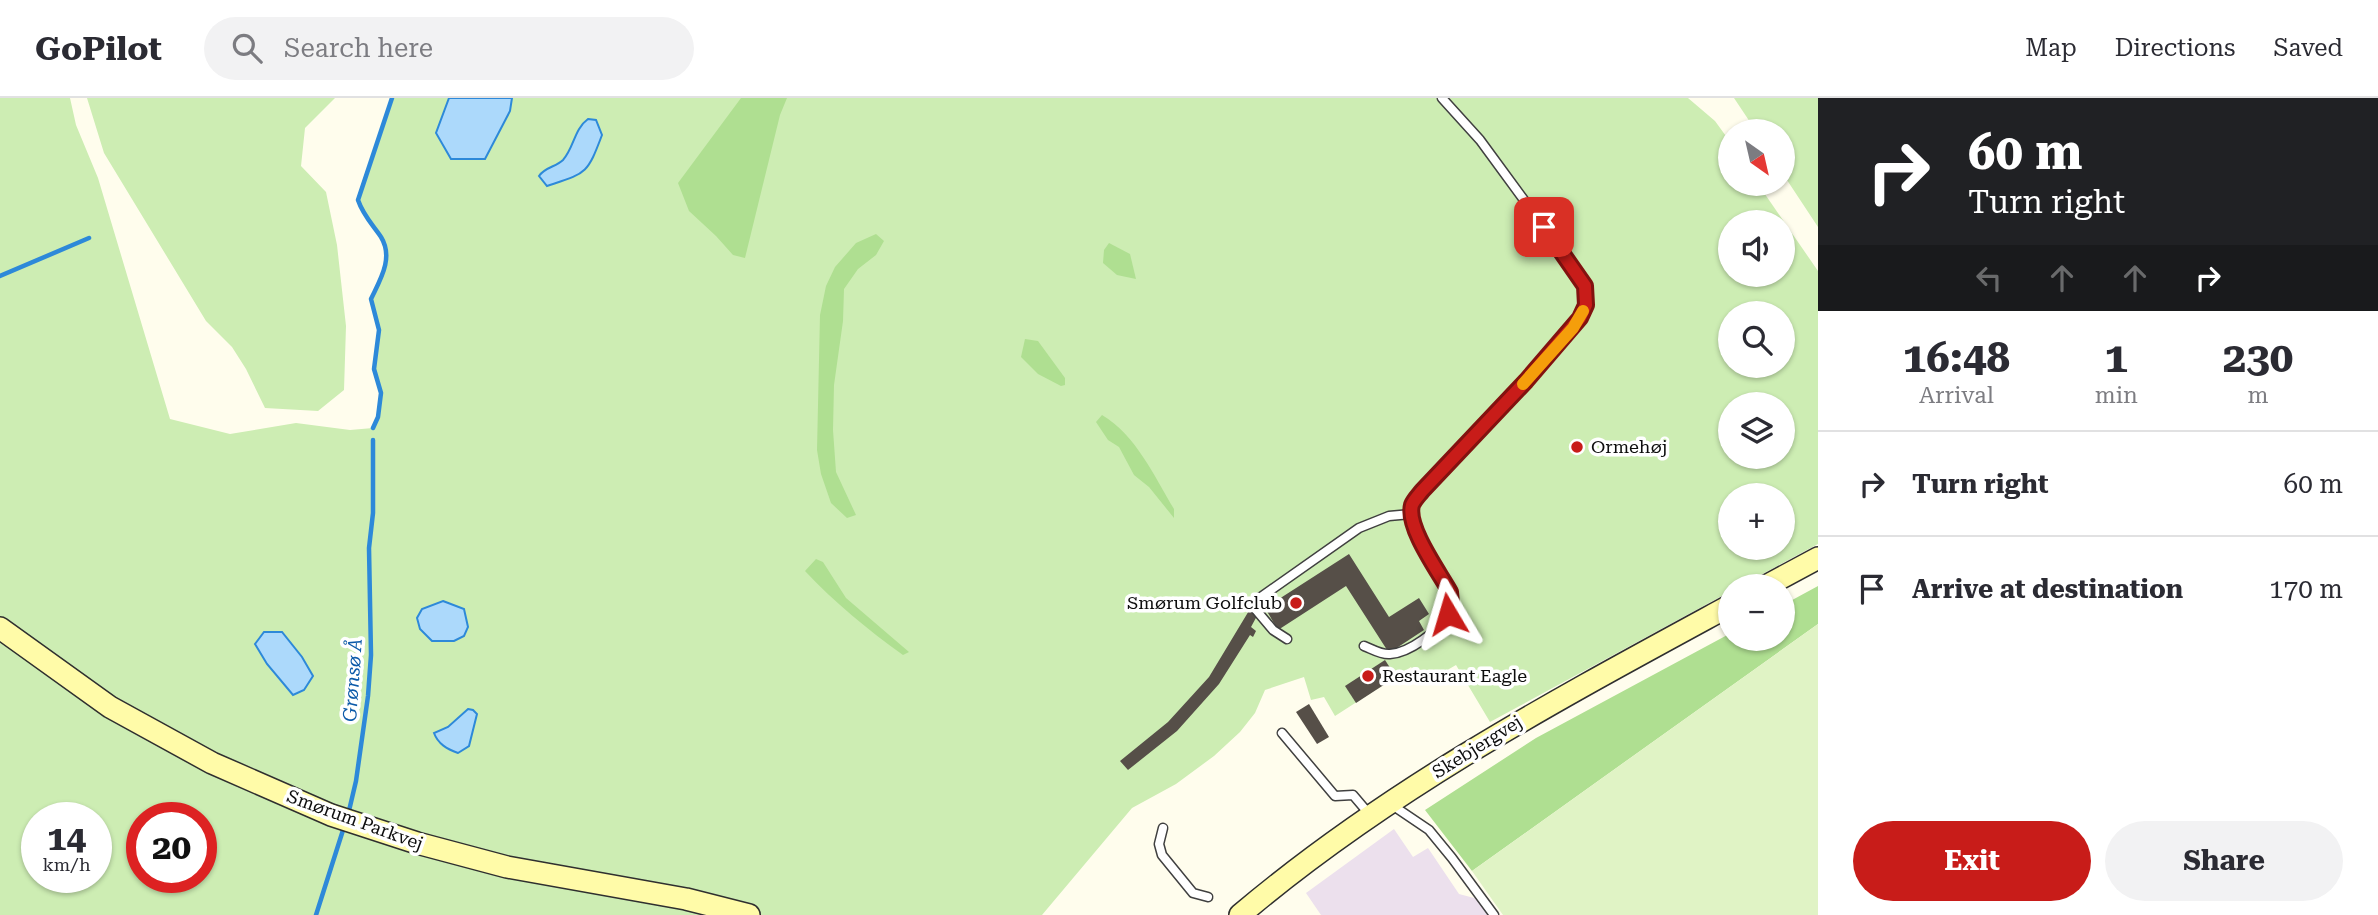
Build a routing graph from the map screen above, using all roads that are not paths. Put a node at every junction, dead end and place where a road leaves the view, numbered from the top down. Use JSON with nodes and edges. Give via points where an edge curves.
{"nodes":[{"id":1,"x":1442,"y":98,"type":"edge"},
{"id":2,"x":1411,"y":514,"type":"junction"},
{"id":3,"x":1818,"y":558,"type":"edge"},
{"id":4,"x":1788,"y":574,"type":"edge"},
{"id":5,"x":1718,"y":612,"type":"edge"},
{"id":6,"x":0,"y":628,"type":"edge"},
{"id":7,"x":1287,"y":639,"type":"dead end"},
{"id":8,"x":1364,"y":646,"type":"dead end"},
{"id":9,"x":1282,"y":733,"type":"dead end"},
{"id":10,"x":1389,"y":803,"type":"junction"},
{"id":11,"x":1370,"y":816,"type":"junction"},
{"id":12,"x":1163,"y":828,"type":"dead end"},
{"id":13,"x":1208,"y":897,"type":"dead end"},
{"id":14,"x":749,"y":915,"type":"edge"},
{"id":15,"x":1240,"y":915,"type":"edge"},
{"id":16,"x":1494,"y":915,"type":"edge"}],
"edges":[{"from":1,"to":2,"type":"lane","via":[[1480,139],[1568,260],[1587,296],[1573,328],[1422,491]]},
{"from":2,"to":7,"type":"lane","via":[[1389,516],[1359,528],[1251,604],[1273,631]]},
{"from":2,"to":8,"type":"lane","via":[[1450,592],[1448,614],[1428,636],[1401,652],[1386,655]]},
{"from":3,"to":4,"type":"street"},
{"from":5,"to":10,"type":"street","name":"Skebjergvej","via":[[1480,743]]},
{"from":6,"to":14,"type":"street","name":"Smørum Parkvej","via":[[110,708],[212,763],[331,815],[507,867]]},
{"from":9,"to":11,"type":"lane","via":[[1335,796],[1353,794]]},
{"from":10,"to":11,"type":"street","name":"Skebjergvej"},
{"from":10,"to":16,"type":"lane","via":[[1429,830]]},
{"from":11,"to":15,"type":"street","name":"Skebjergvej"},
{"from":12,"to":13,"type":"lane","via":[[1162,856],[1193,893]]}]}
